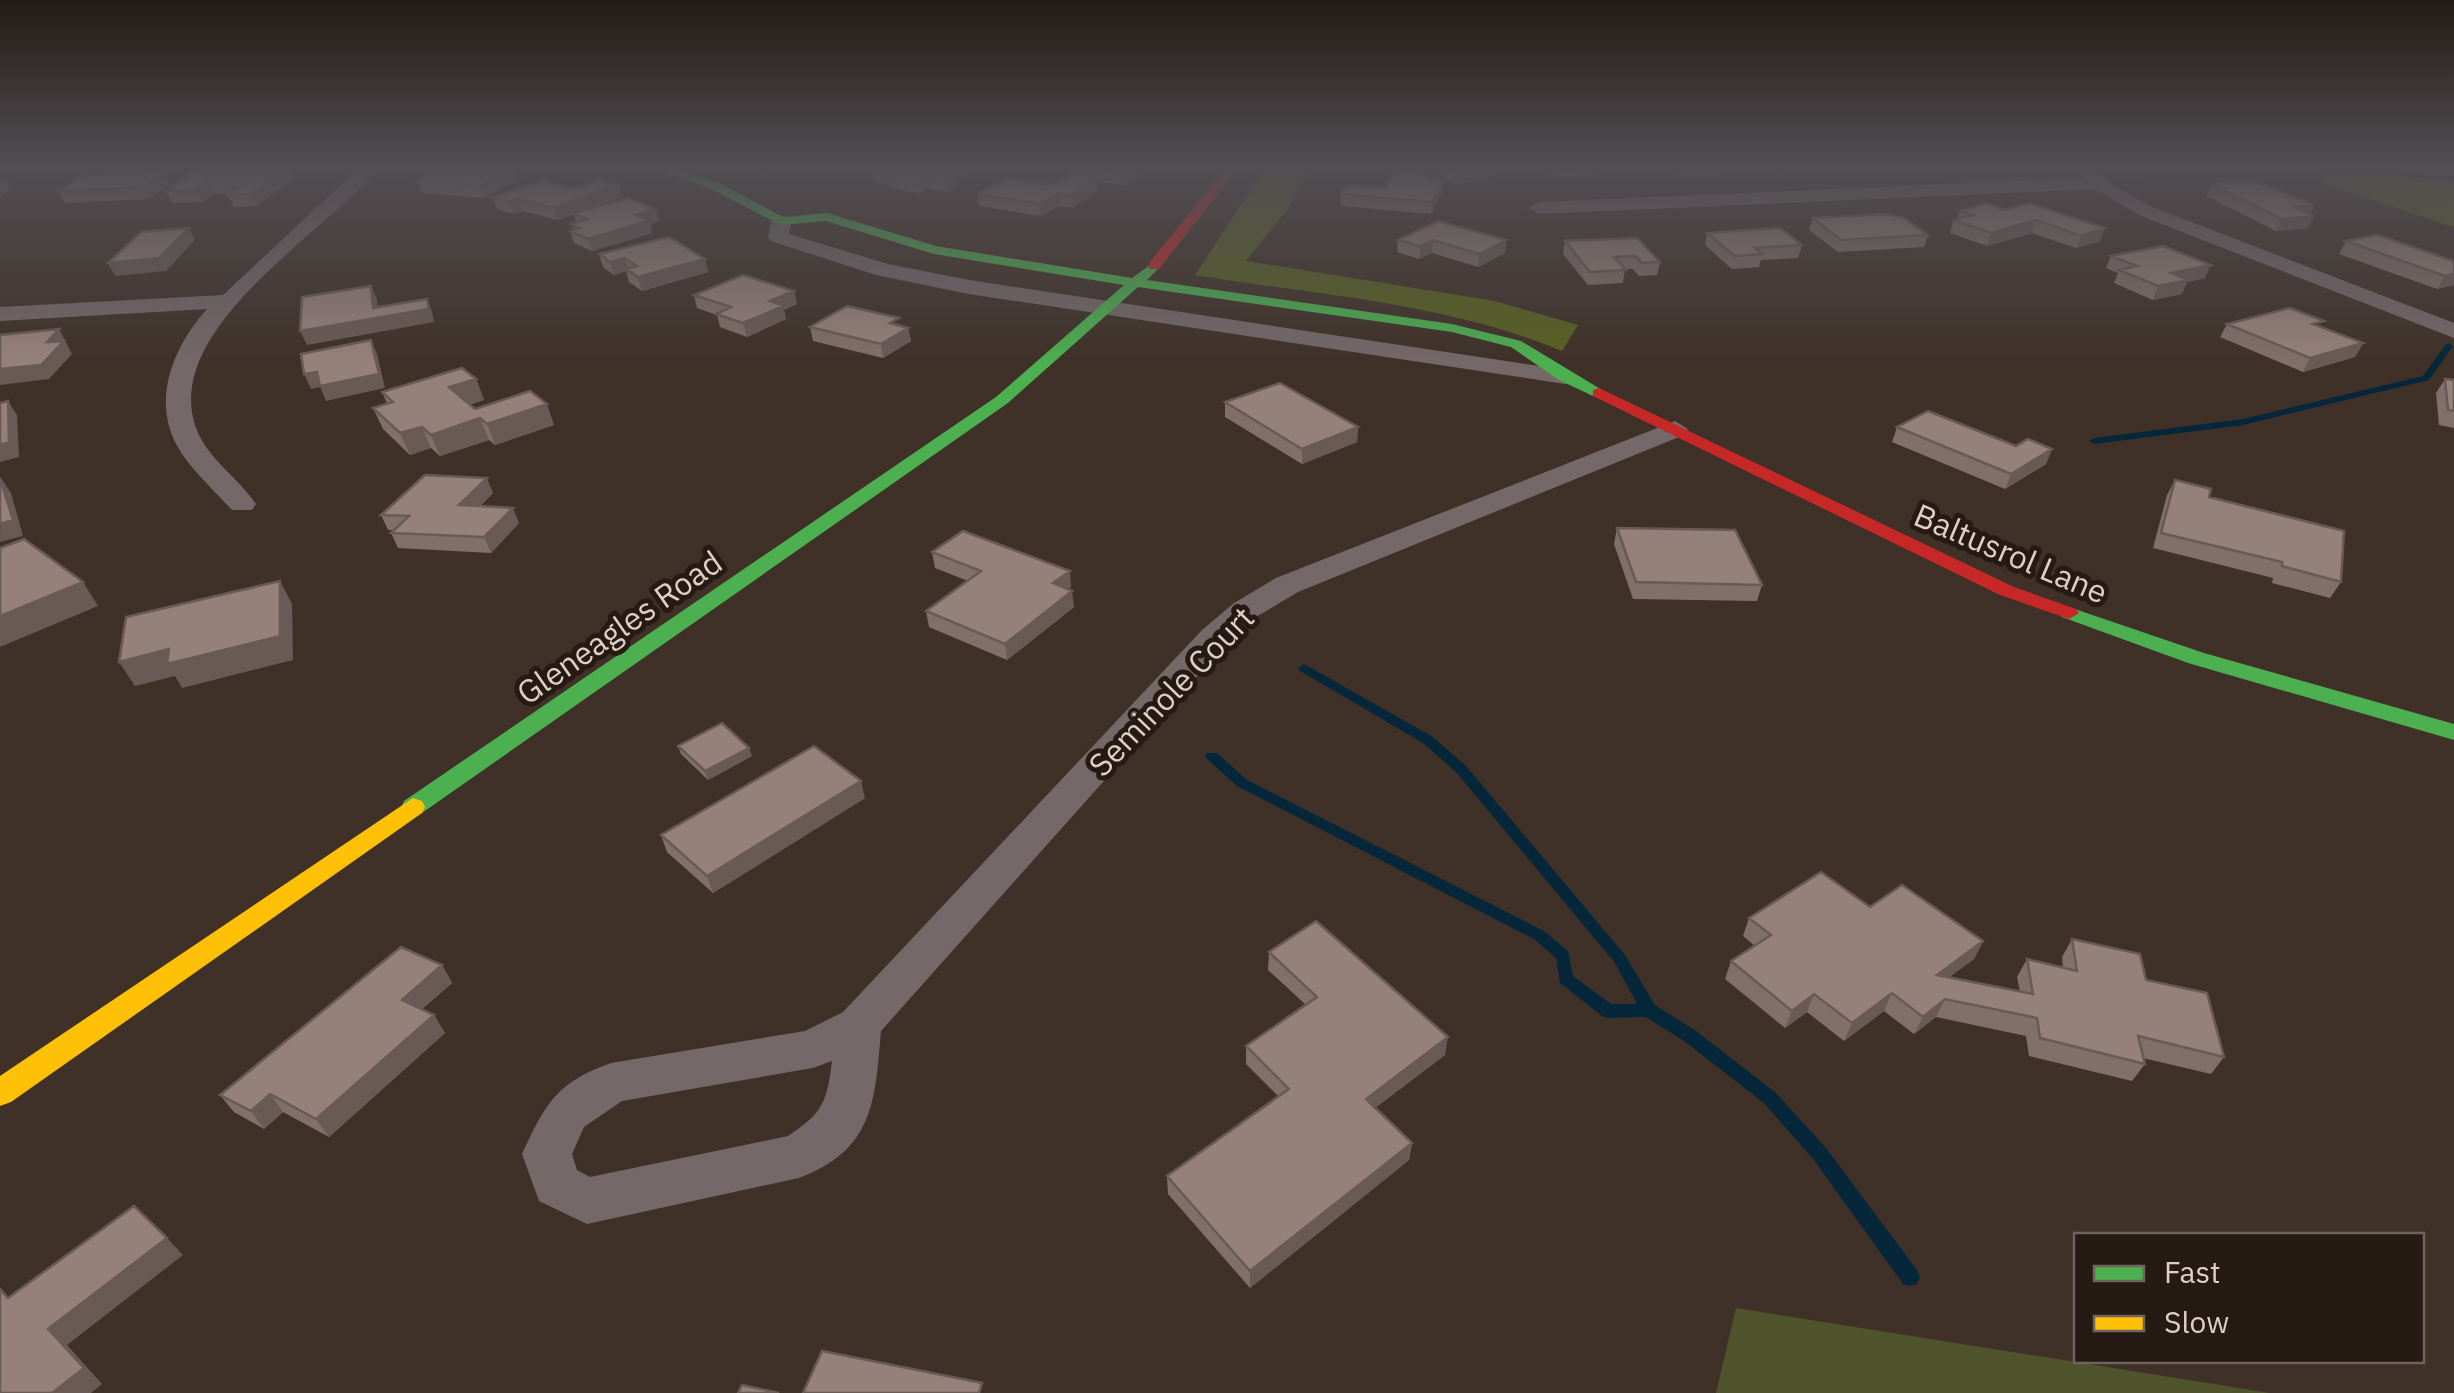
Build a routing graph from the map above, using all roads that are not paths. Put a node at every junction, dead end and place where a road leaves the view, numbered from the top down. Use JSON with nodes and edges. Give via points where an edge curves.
{"nodes":[{"id":1,"x":301,"y":232,"type":"edge"},
{"id":2,"x":779,"y":232,"type":"edge"},
{"id":3,"x":874,"y":232,"type":"edge"},
{"id":4,"x":1186,"y":232,"type":"edge"},
{"id":5,"x":2199,"y":232,"type":"edge"},
{"id":6,"x":1136,"y":283,"type":"junction"},
{"id":7,"x":226,"y":301,"type":"junction"},
{"id":8,"x":1108,"y":308,"type":"junction"},
{"id":9,"x":0,"y":314,"type":"edge"},
{"id":10,"x":2454,"y":331,"type":"edge"},
{"id":11,"x":1565,"y":377,"type":"junction"},
{"id":12,"x":1675,"y":430,"type":"junction"},
{"id":13,"x":242,"y":504,"type":"dead end"},
{"id":14,"x":2454,"y":732,"type":"edge"},
{"id":15,"x":859,"y":1024,"type":"junction"},
{"id":16,"x":0,"y":1093,"type":"edge"}],
"edges":[{"from":1,"to":7,"type":"street"},
{"from":2,"to":8,"type":"street","name":"Baltusrol Lane","via":[[884,270]]},
{"from":3,"to":6,"type":"street","name":"Baltusrol Lane","via":[[934,250]]},
{"from":4,"to":6,"type":"street","name":"Gleneagles Road"},
{"from":5,"to":10,"type":"street"},
{"from":6,"to":8,"type":"street","name":"Gleneagles Road"},
{"from":6,"to":11,"type":"street","name":"Baltusrol Lane","via":[[1452,328],[1516,344]]},
{"from":7,"to":9,"type":"street"},
{"from":7,"to":13,"type":"street","via":[[196,336],[177,390],[190,445]]},
{"from":8,"to":11,"type":"street","name":"Baltusrol Lane"},
{"from":8,"to":16,"type":"street","name":"Gleneagles Road","via":[[1002,400],[914,463]]},
{"from":11,"to":12,"type":"street","name":"Baltusrol Lane"},
{"from":12,"to":14,"type":"street","name":"Baltusrol Lane","via":[[2007,590],[2196,658]]},
{"from":12,"to":15,"type":"street","name":"Seminole Court","via":[[1288,585],[1245,610]]},
{"from":15,"to":15,"type":"street","name":"Seminole Court","via":[[814,1049],[612,1082],[566,1113],[547,1154],[557,1186],[588,1201],[799,1156],[830,1136],[850,1104]]}]}
